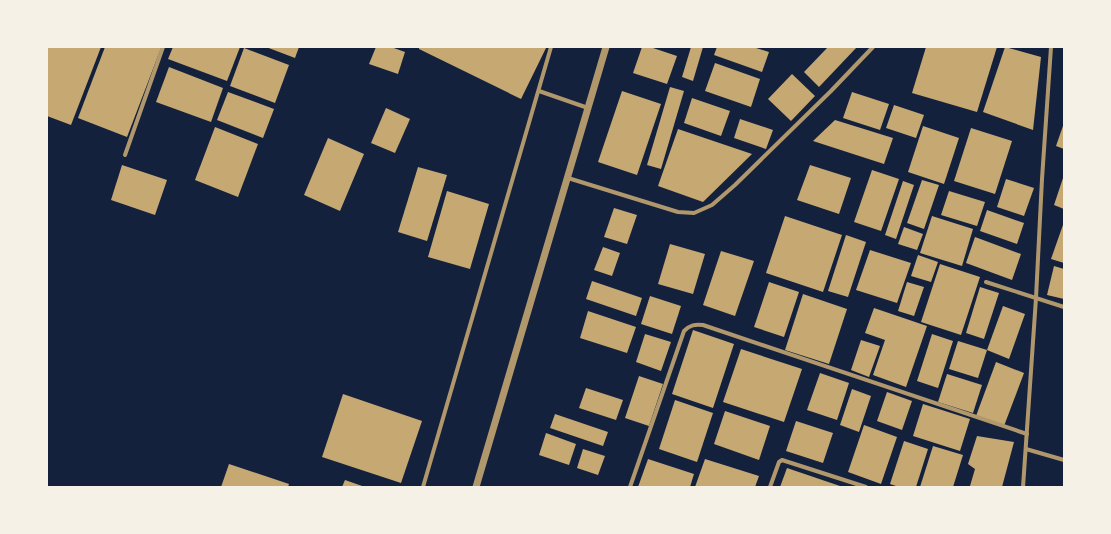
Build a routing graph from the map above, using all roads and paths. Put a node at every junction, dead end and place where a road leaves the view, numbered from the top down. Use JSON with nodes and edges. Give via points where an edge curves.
{"nodes":[{"id":1,"x":163,"y":47,"type":"edge"},
{"id":2,"x":551,"y":47,"type":"edge"},
{"id":3,"x":606,"y":47,"type":"edge"},
{"id":4,"x":873,"y":47,"type":"edge"},
{"id":5,"x":1051,"y":47,"type":"edge"},
{"id":6,"x":538,"y":91,"type":"junction"},
{"id":7,"x":588,"y":108,"type":"junction"},
{"id":8,"x":125,"y":155,"type":"dead end"},
{"id":9,"x":568,"y":178,"type":"junction"},
{"id":10,"x":986,"y":282,"type":"dead end"},
{"id":11,"x":1036,"y":298,"type":"junction"},
{"id":12,"x":1064,"y":307,"type":"edge"},
{"id":13,"x":1027,"y":434,"type":"junction"},
{"id":14,"x":1026,"y":449,"type":"junction"},
{"id":15,"x":1064,"y":460,"type":"edge"},
{"id":16,"x":423,"y":487,"type":"edge"},
{"id":17,"x":476,"y":487,"type":"edge"},
{"id":18,"x":630,"y":487,"type":"edge"},
{"id":19,"x":770,"y":487,"type":"edge"},
{"id":20,"x":866,"y":487,"type":"edge"},
{"id":21,"x":1023,"y":487,"type":"edge"}],
"edges":[{"from":1,"to":8,"type":"street"},
{"from":2,"to":6,"type":"street"},
{"from":3,"to":7,"type":"street"},
{"from":4,"to":9,"type":"street","via":[[735,185],[706,208],[694,212],[678,212]]},
{"from":5,"to":11,"type":"street"},
{"from":6,"to":7,"type":"street"},
{"from":6,"to":16,"type":"street"},
{"from":7,"to":9,"type":"street"},
{"from":9,"to":17,"type":"street"},
{"from":10,"to":11,"type":"street"},
{"from":11,"to":12,"type":"street"},
{"from":11,"to":13,"type":"street"},
{"from":13,"to":14,"type":"street"},
{"from":13,"to":18,"type":"street","via":[[695,324],[684,331]]},
{"from":14,"to":15,"type":"street"},
{"from":14,"to":21,"type":"street"},
{"from":19,"to":20,"type":"street","via":[[780,460],[785,460]]}]}
